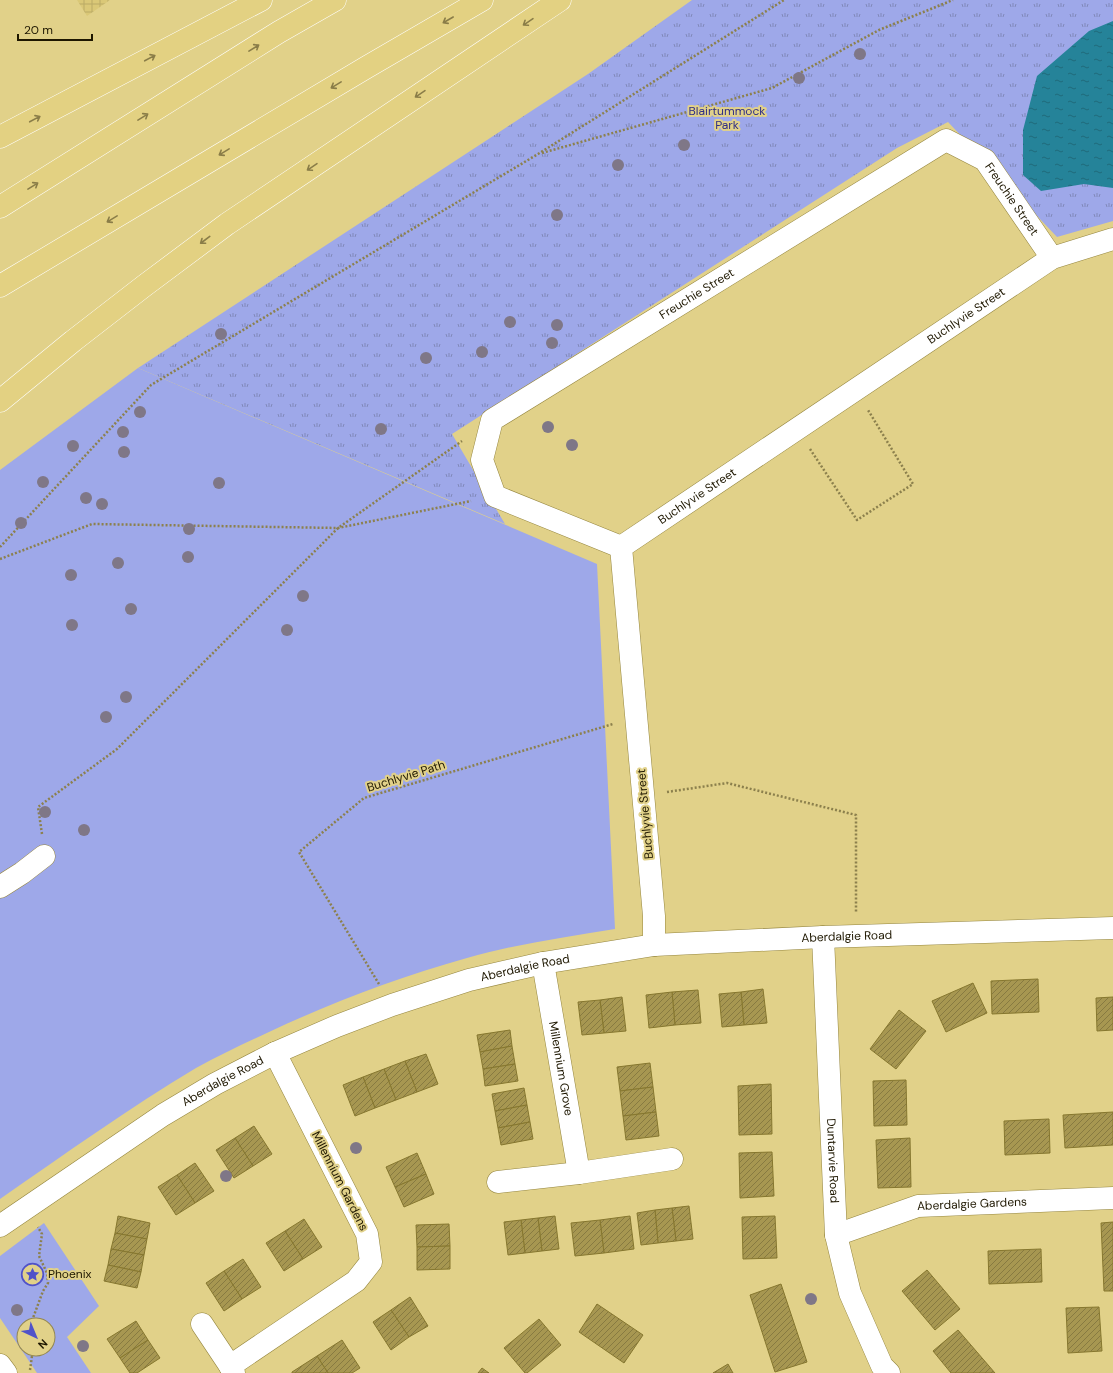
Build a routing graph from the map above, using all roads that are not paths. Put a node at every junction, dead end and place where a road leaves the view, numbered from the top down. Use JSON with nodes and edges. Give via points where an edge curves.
{"nodes":[{"id":1,"x":261,"y":0,"type":"edge"},
{"id":2,"x":335,"y":0,"type":"edge"},
{"id":3,"x":482,"y":0,"type":"edge"},
{"id":4,"x":560,"y":0,"type":"edge"},
{"id":5,"x":0,"y":137,"type":"edge"},
{"id":6,"x":0,"y":207,"type":"edge"},
{"id":7,"x":1113,"y":239,"type":"edge"},
{"id":8,"x":1052,"y":258,"type":"junction"},
{"id":9,"x":0,"y":286,"type":"edge"},
{"id":10,"x":0,"y":401,"type":"edge"},
{"id":11,"x":621,"y":547,"type":"junction"},
{"id":12,"x":44,"y":856,"type":"road end"},
{"id":13,"x":0,"y":887,"type":"edge"},
{"id":14,"x":1113,"y":928,"type":"edge"},
{"id":15,"x":823,"y":937,"type":"junction"},
{"id":16,"x":654,"y":945,"type":"junction"},
{"id":17,"x":543,"y":963,"type":"junction"},
{"id":18,"x":276,"y":1053,"type":"junction"},
{"id":19,"x":672,"y":1159,"type":"dead end"},
{"id":20,"x":579,"y":1173,"type":"junction"},
{"id":21,"x":498,"y":1182,"type":"dead end"},
{"id":22,"x":1113,"y":1198,"type":"edge"},
{"id":23,"x":0,"y":1226,"type":"edge"},
{"id":24,"x":836,"y":1235,"type":"junction"},
{"id":25,"x":202,"y":1324,"type":"dead end"},
{"id":26,"x":0,"y":1365,"type":"edge"},
{"id":27,"x":232,"y":1370,"type":"edge"},
{"id":28,"x":881,"y":1371,"type":"edge"},
{"id":29,"x":6,"y":1373,"type":"edge"}],
"edges":[{"from":5,"to":1,"type":"highway","one_way":true},
{"from":6,"to":2,"type":"highway","one_way":true},
{"from":3,"to":9,"type":"highway","one_way":true},
{"from":4,"to":10,"type":"highway","one_way":true,"via":[[226,224],[126,299]]},
{"from":7,"to":8,"type":"street","name":"Buchlyvie Street"},
{"from":8,"to":11,"type":"street","name":"Buchlyvie Street"},
{"from":8,"to":11,"type":"street","name":"Freuchie Street","via":[[985,160],[946,140],[492,420],[482,460],[496,496]]},
{"from":11,"to":16,"type":"street","name":"Buchlyvie Street","via":[[654,916]]},
{"from":12,"to":13,"type":"street","via":[[22,874]]},
{"from":14,"to":15,"type":"street","name":"Aberdalgie Road"},
{"from":15,"to":16,"type":"street","name":"Aberdalgie Road"},
{"from":15,"to":24,"type":"street","name":"Duntarvie Road"},
{"from":16,"to":17,"type":"street","name":"Aberdalgie Road"},
{"from":17,"to":18,"type":"street","name":"Aberdalgie Road","via":[[470,980],[392,1005]]},
{"from":17,"to":20,"type":"street","name":"Millennium Grove"},
{"from":18,"to":23,"type":"street","name":"Aberdalgie Road","via":[[215,1084],[163,1115]]},
{"from":18,"to":27,"type":"street","name":"Millennium Gardens","via":[[367,1234],[371,1262],[356,1281]]},
{"from":19,"to":20,"type":"street"},
{"from":20,"to":21,"type":"street"},
{"from":22,"to":24,"type":"street","name":"Aberdalgie Gardens","via":[[918,1206]]},
{"from":24,"to":28,"type":"street","name":"Duntarvie Road","via":[[850,1293]]},
{"from":25,"to":27,"type":"street","name":"Millennium Gardens"},
{"from":26,"to":29,"type":"street"}]}
